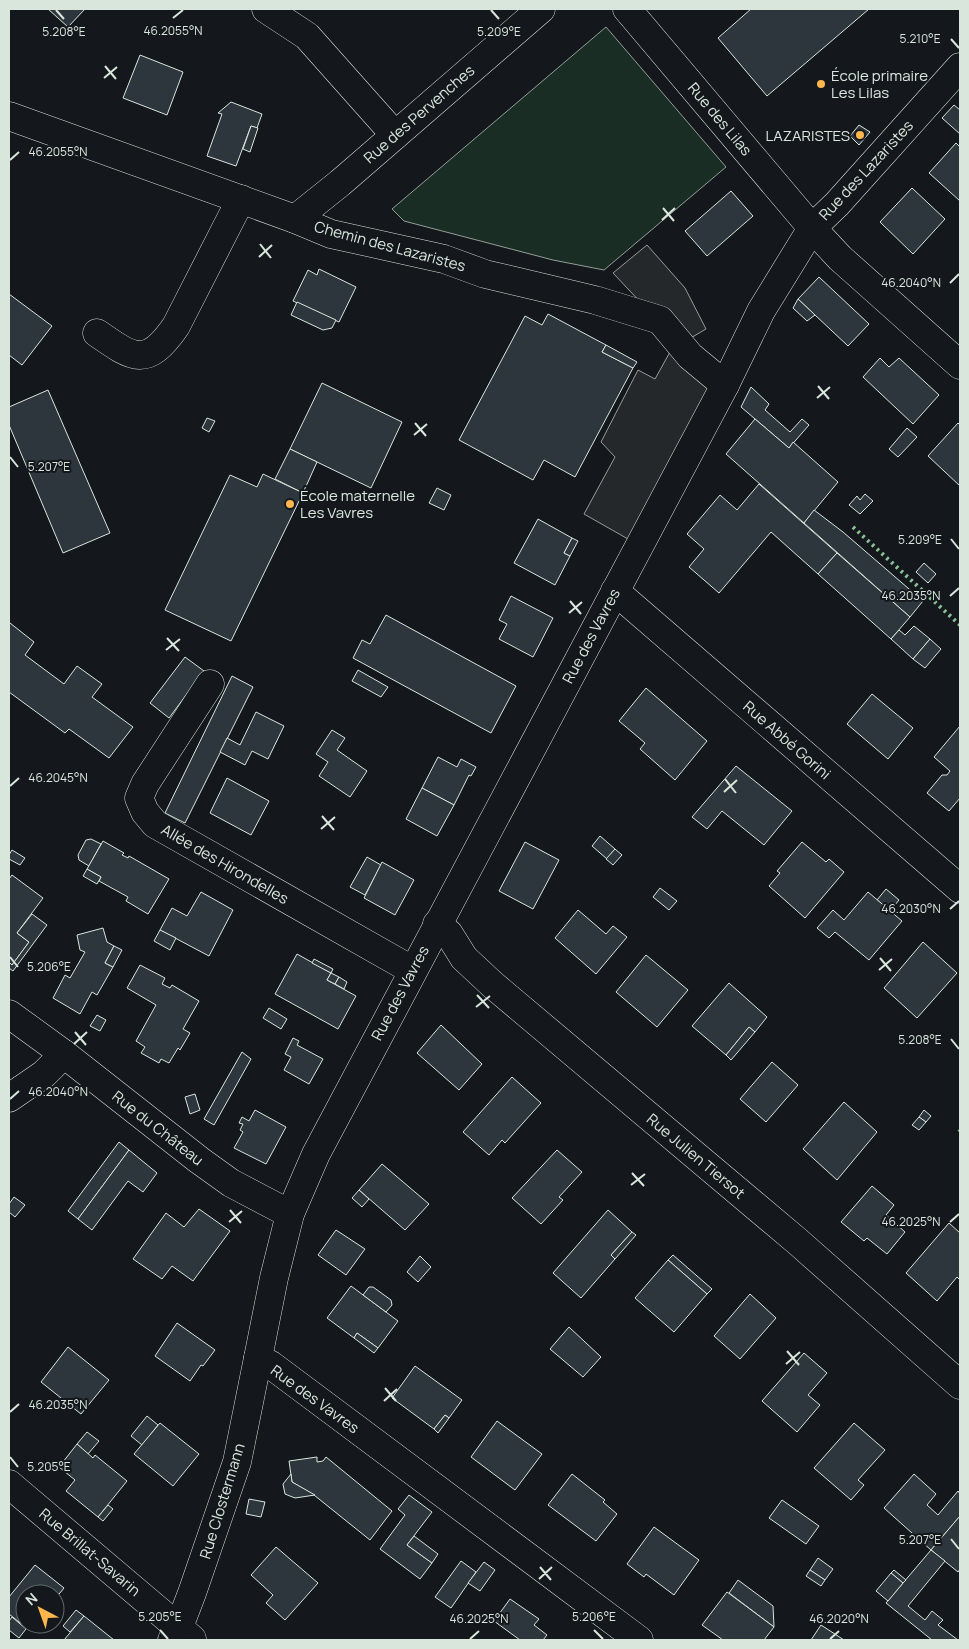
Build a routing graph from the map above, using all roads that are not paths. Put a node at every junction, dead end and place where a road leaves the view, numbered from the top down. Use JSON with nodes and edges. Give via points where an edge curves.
{"nodes":[{"id":1,"x":266,"y":9,"type":"edge"},
{"id":2,"x":541,"y":9,"type":"edge"},
{"id":3,"x":627,"y":9,"type":"edge"},
{"id":4,"x":960,"y":67,"type":"edge"},
{"id":5,"x":9,"y":116,"type":"edge"},
{"id":6,"x":395,"y":135,"type":"junction"},
{"id":7,"x":241,"y":199,"type":"junction"},
{"id":8,"x":295,"y":219,"type":"junction"},
{"id":9,"x":812,"y":228,"type":"junction"},
{"id":10,"x":97,"y":332,"type":"dead end"},
{"id":11,"x":960,"y":365,"type":"edge"},
{"id":12,"x":725,"y":385,"type":"junction"},
{"id":13,"x":614,"y":591,"type":"junction"},
{"id":14,"x":210,"y":684,"type":"dead end"},
{"id":15,"x":960,"y":889,"type":"edge"},
{"id":16,"x":437,"y":924,"type":"junction"},
{"id":17,"x":412,"y":970,"type":"junction"},
{"id":18,"x":9,"y":1014,"type":"edge"},
{"id":19,"x":64,"y":1054,"type":"junction"},
{"id":20,"x":9,"y":1098,"type":"edge"},
{"id":21,"x":290,"y":1214,"type":"junction"},
{"id":22,"x":258,"y":1358,"type":"junction"},
{"id":23,"x":960,"y":1385,"type":"edge"},
{"id":24,"x":9,"y":1484,"type":"edge"},
{"id":25,"x":182,"y":1636,"type":"edge"},
{"id":26,"x":639,"y":1640,"type":"edge"}],
"edges":[{"from":1,"to":6,"type":"street","via":[[307,36]]},
{"from":2,"to":6,"type":"street","name":"Rue des Pervenches"},
{"from":3,"to":9,"type":"street","name":"Rue des Lilas"},
{"from":4,"to":9,"type":"street","name":"Rue des Lazaristes"},
{"from":5,"to":7,"type":"street","name":"Chemin des Lazaristes"},
{"from":6,"to":8,"type":"street","name":"Rue des Pervenches"},
{"from":7,"to":8,"type":"street","name":"Chemin des Lazaristes"},
{"from":7,"to":10,"type":"street","via":[[164,344],[150,354],[135,355],[121,350]]},
{"from":8,"to":12,"type":"street","name":"Chemin des Lazaristes","via":[[331,234],[444,258],[485,274],[595,300],[660,320],[690,356]]},
{"from":9,"to":11,"type":"street","name":"Rue des Lilas","via":[[840,258]]},
{"from":9,"to":12,"type":"street","name":"Rue des Vavres","via":[[761,311]]},
{"from":12,"to":13,"type":"street","name":"Rue des Vavres"},
{"from":13,"to":15,"type":"street","name":"Rue Abbé Gorini"},
{"from":13,"to":16,"type":"street","name":"Rue des Vavres"},
{"from":14,"to":17,"type":"street","name":"Allée des Hirondelles","via":[[145,784],[139,798],[145,812],[155,824]]},
{"from":16,"to":17,"type":"street","name":"Rue des Vavres"},
{"from":16,"to":23,"type":"street","name":"Rue Julien Tiersot","via":[[449,934],[464,958],[493,985],[789,1234]]},
{"from":17,"to":21,"type":"street","name":"Rue des Vavres","via":[[316,1154]]},
{"from":18,"to":19,"type":"street","name":"Rue du Château"},
{"from":19,"to":20,"type":"street","via":[[44,1074]]},
{"from":19,"to":21,"type":"street","name":"Rue du Château","via":[[222,1177]]},
{"from":21,"to":22,"type":"street","name":"Rue des Vavres"},
{"from":22,"to":25,"type":"street","name":"Rue Clostermann","via":[[237,1462]]},
{"from":22,"to":26,"type":"street","name":"Rue des Vavres"},
{"from":24,"to":25,"type":"street","name":"Rue Brillat-Savarin"}]}
